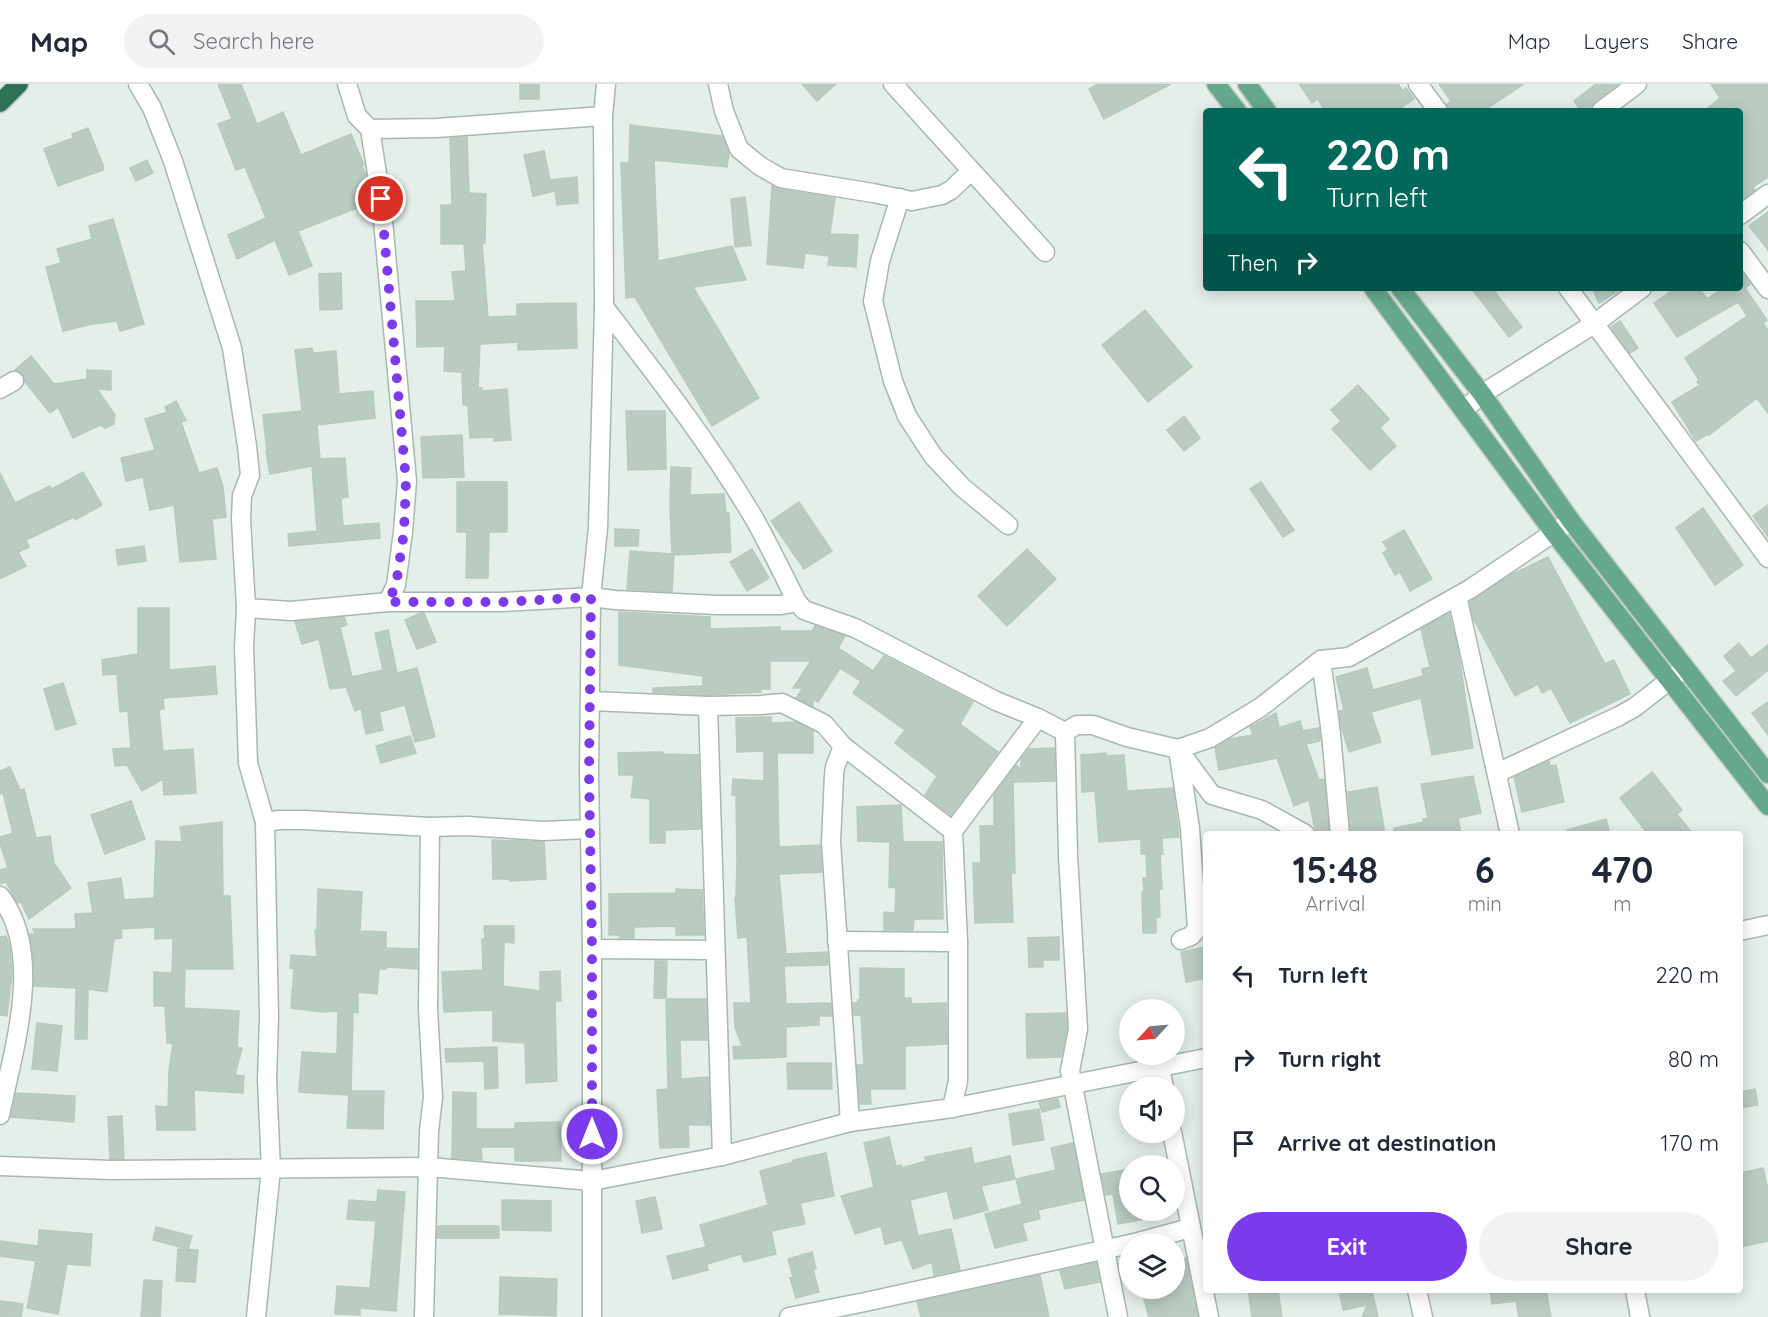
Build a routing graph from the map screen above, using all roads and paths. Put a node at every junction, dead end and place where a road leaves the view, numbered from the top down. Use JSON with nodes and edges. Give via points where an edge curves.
{"nodes":[{"id":1,"x":18,"y":84,"type":"edge"},
{"id":2,"x":138,"y":84,"type":"edge"},
{"id":3,"x":347,"y":84,"type":"edge"},
{"id":4,"x":606,"y":84,"type":"edge"},
{"id":5,"x":718,"y":84,"type":"edge"},
{"id":6,"x":893,"y":84,"type":"edge"},
{"id":7,"x":1216,"y":84,"type":"edge"},
{"id":8,"x":1247,"y":84,"type":"edge"},
{"id":9,"x":1418,"y":84,"type":"edge"},
{"id":10,"x":1630,"y":86,"type":"edge"},
{"id":11,"x":0,"y":103,"type":"edge"},
{"id":12,"x":1235,"y":108,"type":"edge"},
{"id":13,"x":1265,"y":108,"type":"edge"},
{"id":14,"x":1436,"y":108,"type":"edge"},
{"id":15,"x":1604,"y":108,"type":"edge"},
{"id":16,"x":603,"y":116,"type":"junction"},
{"id":17,"x":370,"y":129,"type":"junction"},
{"id":18,"x":971,"y":171,"type":"junction"},
{"id":19,"x":1768,"y":194,"type":"edge"},
{"id":20,"x":900,"y":198,"type":"junction"},
{"id":21,"x":1743,"y":213,"type":"edge"},
{"id":22,"x":1045,"y":252,"type":"dead end"},
{"id":23,"x":1743,"y":255,"type":"edge"},
{"id":24,"x":1768,"y":289,"type":"edge"},
{"id":25,"x":1375,"y":291,"type":"edge"},
{"id":26,"x":1402,"y":291,"type":"edge"},
{"id":27,"x":1570,"y":291,"type":"edge"},
{"id":28,"x":1638,"y":291,"type":"edge"},
{"id":29,"x":604,"y":307,"type":"junction"},
{"id":30,"x":1594,"y":324,"type":"junction"},
{"id":31,"x":1482,"y":394,"type":"junction"},
{"id":32,"x":1465,"y":410,"type":"junction"},
{"id":33,"x":1571,"y":521,"type":"junction"},
{"id":34,"x":1008,"y":525,"type":"dead end"},
{"id":35,"x":1554,"y":533,"type":"junction"},
{"id":36,"x":1768,"y":558,"type":"edge"},
{"id":37,"x":1457,"y":596,"type":"junction"},
{"id":38,"x":591,"y":597,"type":"junction"},
{"id":39,"x":388,"y":602,"type":"junction"},
{"id":40,"x":797,"y":602,"type":"junction"},
{"id":41,"x":246,"y":608,"type":"junction"},
{"id":42,"x":1321,"y":660,"type":"junction"},
{"id":43,"x":1685,"y":668,"type":"junction"},
{"id":44,"x":1668,"y":681,"type":"junction"},
{"id":45,"x":591,"y":700,"type":"junction"},
{"id":46,"x":708,"y":706,"type":"junction"},
{"id":47,"x":1038,"y":718,"type":"junction"},
{"id":48,"x":1065,"y":732,"type":"junction"},
{"id":49,"x":843,"y":746,"type":"junction"},
{"id":50,"x":1178,"y":749,"type":"junction"},
{"id":51,"x":1497,"y":773,"type":"junction"},
{"id":52,"x":1768,"y":774,"type":"edge"},
{"id":53,"x":1768,"y":806,"type":"edge"},
{"id":54,"x":265,"y":822,"type":"junction"},
{"id":55,"x":430,"y":827,"type":"junction"},
{"id":56,"x":590,"y":829,"type":"junction"},
{"id":57,"x":953,"y":831,"type":"junction"},
{"id":58,"x":1300,"y":831,"type":"edge"},
{"id":59,"x":1340,"y":831,"type":"edge"},
{"id":60,"x":1509,"y":831,"type":"edge"},
{"id":61,"x":0,"y":896,"type":"edge"},
{"id":62,"x":8,"y":925,"type":"edge"},
{"id":63,"x":1768,"y":925,"type":"edge"},
{"id":64,"x":1743,"y":931,"type":"edge"},
{"id":65,"x":1181,"y":940,"type":"dead end"},
{"id":66,"x":837,"y":941,"type":"junction"},
{"id":67,"x":958,"y":942,"type":"junction"},
{"id":68,"x":592,"y":949,"type":"junction"},
{"id":69,"x":715,"y":950,"type":"junction"},
{"id":70,"x":1203,"y":1059,"type":"edge"},
{"id":71,"x":1160,"y":1067,"type":"junction"},
{"id":72,"x":1162,"y":1077,"type":"edge"},
{"id":73,"x":1073,"y":1085,"type":"junction"},
{"id":74,"x":952,"y":1108,"type":"junction"},
{"id":75,"x":0,"y":1115,"type":"edge"},
{"id":76,"x":850,"y":1122,"type":"junction"},
{"id":77,"x":1174,"y":1143,"type":"edge"},
{"id":78,"x":722,"y":1156,"type":"junction"},
{"id":79,"x":0,"y":1166,"type":"edge"},
{"id":80,"x":429,"y":1167,"type":"junction"},
{"id":81,"x":271,"y":1169,"type":"junction"},
{"id":82,"x":592,"y":1180,"type":"junction"},
{"id":83,"x":1190,"y":1228,"type":"junction"},
{"id":84,"x":1171,"y":1233,"type":"edge"},
{"id":85,"x":1119,"y":1247,"type":"edge"},
{"id":86,"x":1107,"y":1250,"type":"junction"},
{"id":87,"x":1203,"y":1289,"type":"edge"},
{"id":88,"x":1204,"y":1293,"type":"edge"},
{"id":89,"x":1419,"y":1293,"type":"edge"},
{"id":90,"x":1636,"y":1293,"type":"edge"},
{"id":91,"x":256,"y":1317,"type":"edge"},
{"id":92,"x":424,"y":1317,"type":"edge"},
{"id":93,"x":592,"y":1317,"type":"edge"},
{"id":94,"x":789,"y":1317,"type":"edge"},
{"id":95,"x":1118,"y":1317,"type":"edge"},
{"id":96,"x":1209,"y":1317,"type":"edge"},
{"id":97,"x":1423,"y":1317,"type":"edge"},
{"id":98,"x":1640,"y":1317,"type":"edge"}],
"edges":[{"from":1,"to":11,"type":"highway"},
{"from":2,"to":41,"type":"street","via":[[173,161],[232,348],[250,475],[242,496],[241,519]]},
{"from":3,"to":17,"type":"street","via":[[357,116]]},
{"from":4,"to":16,"type":"street"},
{"from":5,"to":20,"type":"street","via":[[739,149],[760,166],[781,178]]},
{"from":6,"to":18,"type":"street"},
{"from":7,"to":12,"type":"main road"},
{"from":8,"to":13,"type":"main road"},
{"from":9,"to":14,"type":"street"},
{"from":10,"to":15,"type":"street"},
{"from":16,"to":17,"type":"street"},
{"from":16,"to":29,"type":"street"},
{"from":17,"to":39,"type":"street","via":[[381,199],[406,481],[404,532],[396,585]]},
{"from":18,"to":20,"type":"street","via":[[942,195],[912,201]]},
{"from":18,"to":22,"type":"street"},
{"from":19,"to":21,"type":"street"},
{"from":20,"to":34,"type":"street","via":[[880,261],[873,301],[893,381],[907,416],[933,456],[962,487]]},
{"from":23,"to":24,"type":"street"},
{"from":25,"to":32,"type":"main road"},
{"from":26,"to":31,"type":"main road"},
{"from":27,"to":30,"type":"street"},
{"from":28,"to":30,"type":"street"},
{"from":29,"to":38,"type":"street","via":[[598,528]]},
{"from":29,"to":40,"type":"street","via":[[717,460],[755,521]]},
{"from":30,"to":31,"type":"street"},
{"from":30,"to":36,"type":"street"},
{"from":31,"to":32,"type":"street"},
{"from":31,"to":33,"type":"main road"},
{"from":32,"to":35,"type":"main road"},
{"from":33,"to":35,"type":"street"},
{"from":33,"to":43,"type":"main road"},
{"from":35,"to":37,"type":"street"},
{"from":35,"to":44,"type":"main road"},
{"from":37,"to":42,"type":"street","via":[[1349,657]]},
{"from":37,"to":51,"type":"street"},
{"from":38,"to":39,"type":"street"},
{"from":38,"to":40,"type":"street","via":[[717,605],[781,606]]},
{"from":38,"to":45,"type":"street"},
{"from":39,"to":41,"type":"street","via":[[291,611]]},
{"from":40,"to":47,"type":"street","via":[[804,610],[855,628],[996,701]]},
{"from":41,"to":54,"type":"street","via":[[248,763]]},
{"from":42,"to":50,"type":"street","via":[[1261,707],[1210,738]]},
{"from":42,"to":59,"type":"street"},
{"from":43,"to":44,"type":"street"},
{"from":43,"to":52,"type":"main road"},
{"from":44,"to":51,"type":"street","via":[[1619,716]]},
{"from":44,"to":53,"type":"main road"},
{"from":45,"to":46,"type":"street"},
{"from":45,"to":56,"type":"street"},
{"from":46,"to":49,"type":"street","via":[[782,703],[824,724]]},
{"from":46,"to":69,"type":"street"},
{"from":47,"to":48,"type":"street"},
{"from":47,"to":57,"type":"street"},
{"from":48,"to":50,"type":"street","via":[[1077,725],[1093,725]]},
{"from":48,"to":73,"type":"street","via":[[1078,1029],[1070,1071]]},
{"from":49,"to":57,"type":"street"},
{"from":49,"to":66,"type":"street","via":[[835,767],[831,842]]},
{"from":50,"to":58,"type":"street","via":[[1212,795],[1262,810]]},
{"from":50,"to":65,"type":"street","via":[[1190,828],[1197,929]]},
{"from":51,"to":60,"type":"street"},
{"from":54,"to":55,"type":"street","via":[[304,820]]},
{"from":54,"to":81,"type":"street"},
{"from":55,"to":56,"type":"street"},
{"from":55,"to":80,"type":"street","via":[[428,1009],[433,1097]]},
{"from":56,"to":68,"type":"street"},
{"from":57,"to":67,"type":"street"},
{"from":61,"to":62,"type":"street"},
{"from":62,"to":75,"type":"street","via":[[23,953],[21,1007]]},
{"from":63,"to":64,"type":"street"},
{"from":66,"to":67,"type":"street"},
{"from":66,"to":76,"type":"street"},
{"from":67,"to":74,"type":"street","via":[[958,1081]]},
{"from":68,"to":69,"type":"street"},
{"from":68,"to":82,"type":"street"},
{"from":69,"to":78,"type":"street"},
{"from":70,"to":71,"type":"street"},
{"from":71,"to":72,"type":"street"},
{"from":71,"to":73,"type":"street"},
{"from":73,"to":74,"type":"street"},
{"from":73,"to":86,"type":"street"},
{"from":74,"to":76,"type":"street"},
{"from":76,"to":78,"type":"street"},
{"from":77,"to":83,"type":"street"},
{"from":78,"to":82,"type":"street"},
{"from":79,"to":81,"type":"street"},
{"from":80,"to":81,"type":"street"},
{"from":80,"to":82,"type":"street"},
{"from":80,"to":92,"type":"street"},
{"from":81,"to":91,"type":"street"},
{"from":82,"to":93,"type":"street"},
{"from":83,"to":84,"type":"street"},
{"from":83,"to":87,"type":"street"},
{"from":85,"to":86,"type":"street"},
{"from":86,"to":94,"type":"street"},
{"from":86,"to":95,"type":"street"},
{"from":88,"to":96,"type":"street"},
{"from":89,"to":97,"type":"street"},
{"from":90,"to":98,"type":"street"}]}
